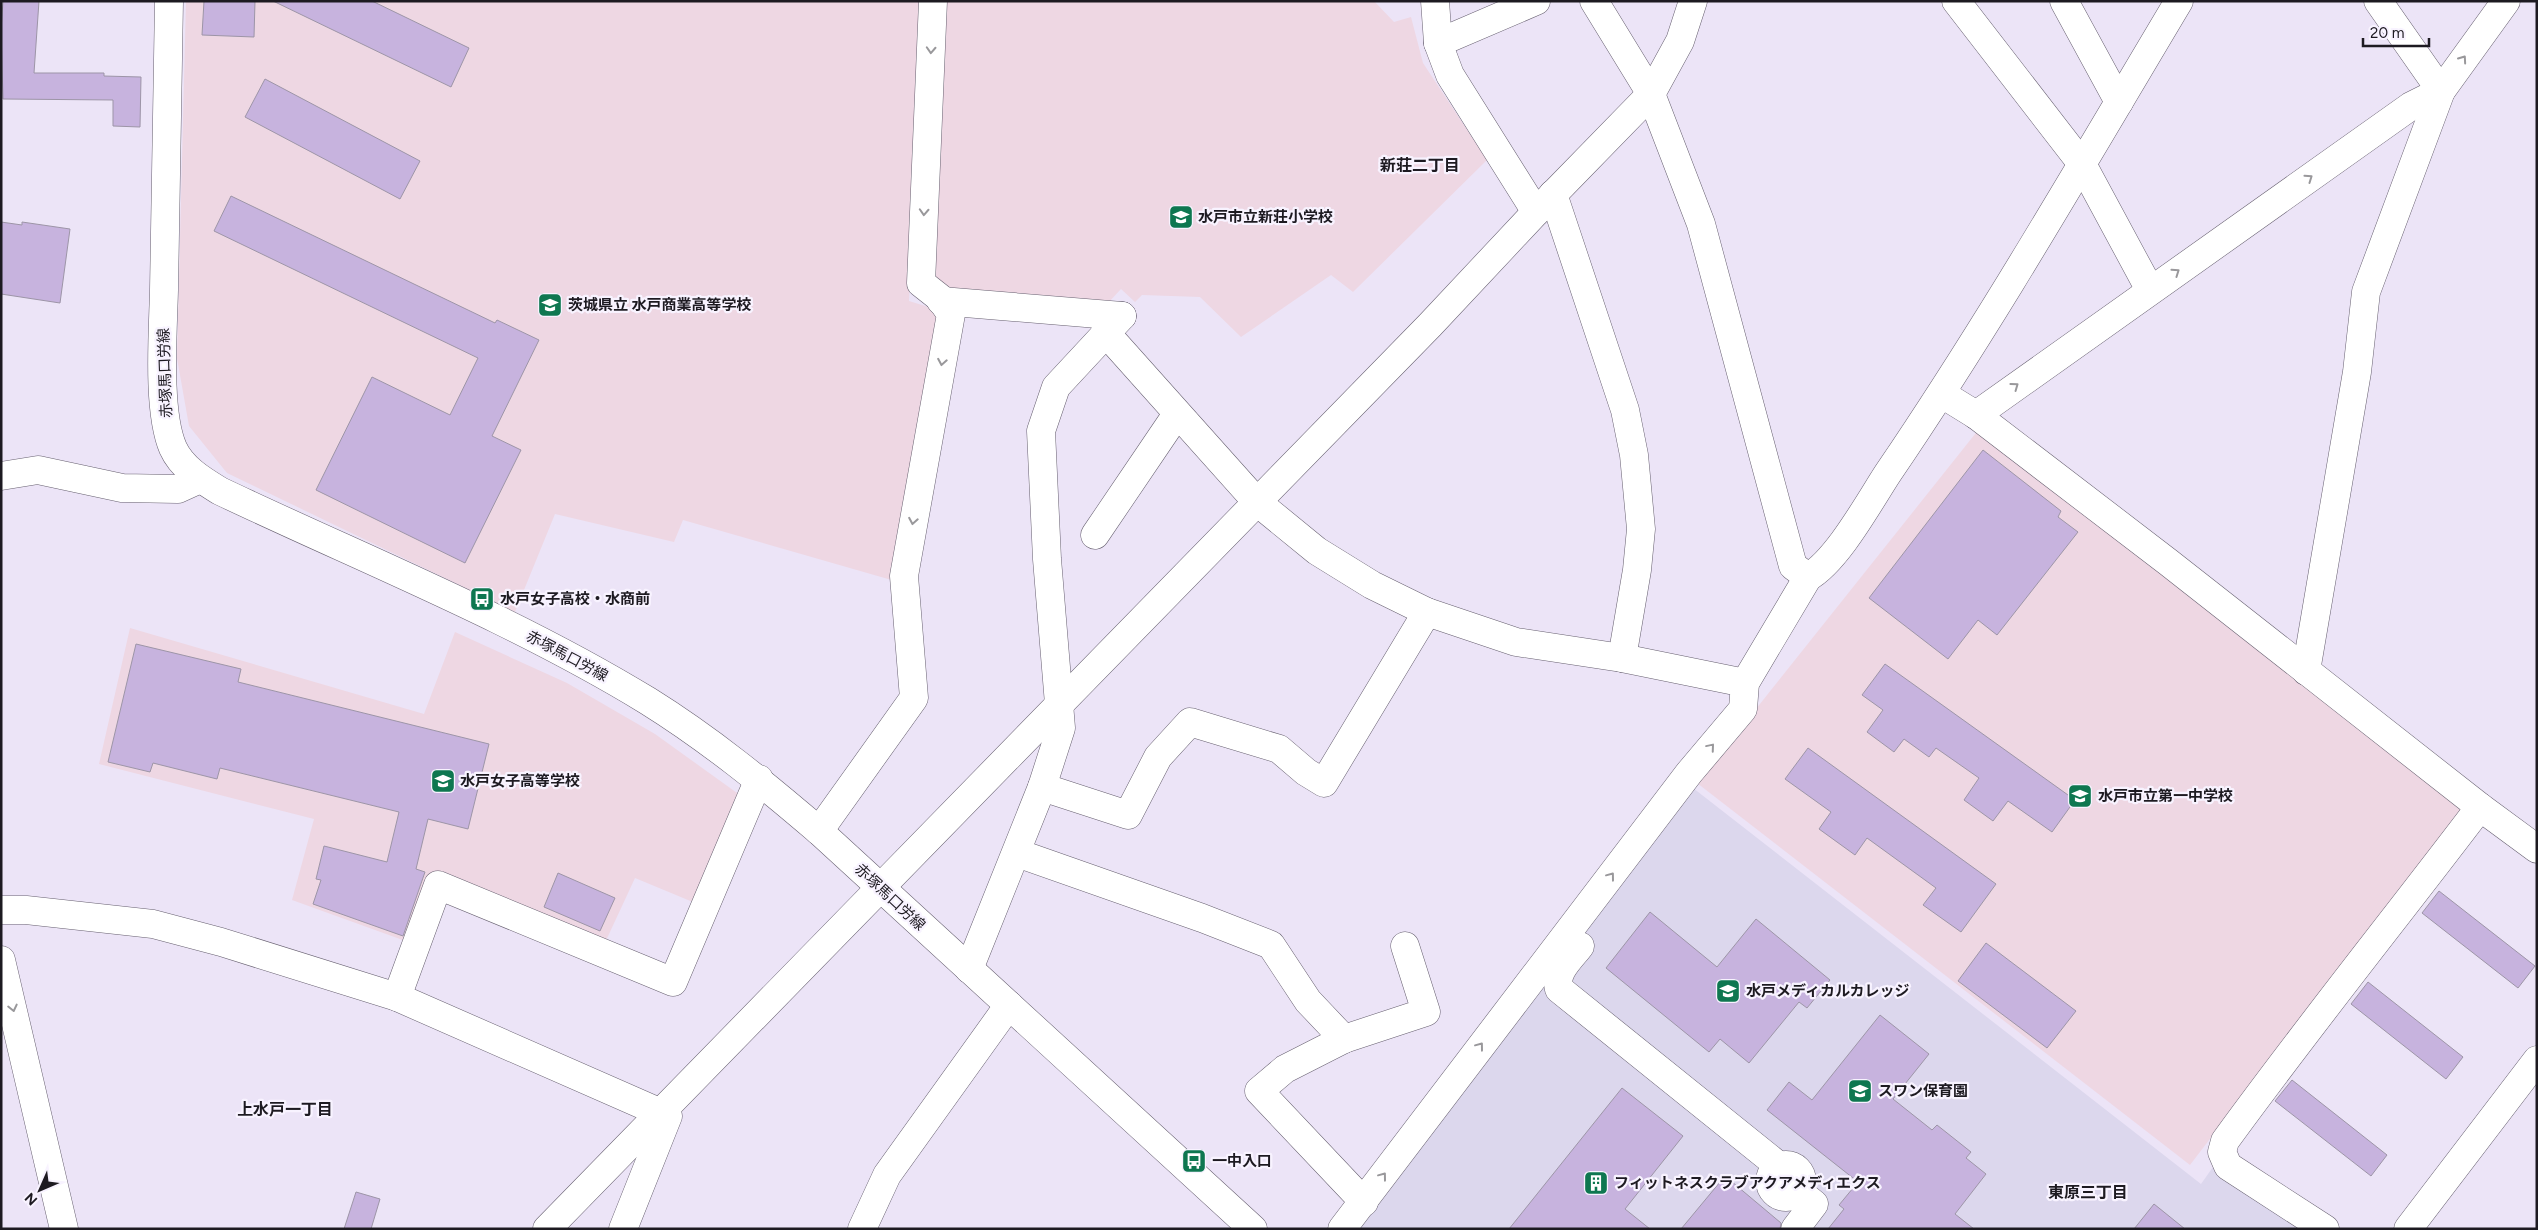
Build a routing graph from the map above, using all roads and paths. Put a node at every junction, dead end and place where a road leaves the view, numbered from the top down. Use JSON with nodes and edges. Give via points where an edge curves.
{"nodes":[{"id":1,"x":169,"y":1,"type":"edge"},
{"id":2,"x":933,"y":1,"type":"edge"},
{"id":3,"x":1435,"y":1,"type":"edge"},
{"id":4,"x":1536,"y":1,"type":"edge"},
{"id":5,"x":1594,"y":1,"type":"edge"},
{"id":6,"x":1692,"y":1,"type":"edge"},
{"id":7,"x":1956,"y":1,"type":"edge"},
{"id":8,"x":2064,"y":1,"type":"edge"},
{"id":9,"x":2179,"y":1,"type":"edge"},
{"id":10,"x":2378,"y":1,"type":"edge"},
{"id":11,"x":2506,"y":1,"type":"edge"},
{"id":12,"x":1438,"y":43,"type":"junction"},
{"id":13,"x":2440,"y":91,"type":"junction"},
{"id":14,"x":1651,"y":94,"type":"junction"},
{"id":15,"x":2119,"y":102,"type":"junction"},
{"id":16,"x":2082,"y":164,"type":"junction"},
{"id":17,"x":1544,"y":203,"type":"junction"},
{"id":18,"x":2150,"y":290,"type":"junction"},
{"id":19,"x":941,"y":301,"type":"junction"},
{"id":20,"x":1114,"y":324,"type":"junction"},
{"id":21,"x":1942,"y":394,"type":"junction"},
{"id":22,"x":1177,"y":414,"type":"junction"},
{"id":23,"x":1976,"y":415,"type":"junction"},
{"id":24,"x":1,"y":476,"type":"edge"},
{"id":25,"x":200,"y":479,"type":"junction"},
{"id":26,"x":1257,"y":502,"type":"junction"},
{"id":27,"x":1095,"y":535,"type":"dead end"},
{"id":28,"x":1808,"y":577,"type":"junction"},
{"id":29,"x":1427,"y":612,"type":"junction"},
{"id":30,"x":1622,"y":658,"type":"junction"},
{"id":31,"x":2306,"y":672,"type":"junction"},
{"id":32,"x":1745,"y":683,"type":"junction"},
{"id":33,"x":1058,"y":704,"type":"junction"},
{"id":34,"x":759,"y":780,"type":"junction"},
{"id":35,"x":1042,"y":787,"type":"junction"},
{"id":36,"x":2480,"y":807,"type":"junction"},
{"id":37,"x":819,"y":831,"type":"junction"},
{"id":38,"x":2537,"y":849,"type":"edge"},
{"id":39,"x":1017,"y":853,"type":"junction"},
{"id":40,"x":879,"y":887,"type":"junction"},
{"id":41,"x":1593,"y":900,"type":"junction"},
{"id":42,"x":1,"y":910,"type":"edge"},
{"id":43,"x":1405,"y":946,"type":"dead end"},
{"id":44,"x":1,"y":960,"type":"edge"},
{"id":45,"x":969,"y":969,"type":"junction"},
{"id":46,"x":397,"y":997,"type":"junction"},
{"id":47,"x":1009,"y":1005,"type":"junction"},
{"id":48,"x":1344,"y":1039,"type":"junction"},
{"id":49,"x":2537,"y":1060,"type":"edge"},
{"id":50,"x":660,"y":1113,"type":"junction"},
{"id":51,"x":1364,"y":1202,"type":"junction"},
{"id":52,"x":2419,"y":1222,"type":"edge"},
{"id":53,"x":1241,"y":1225,"type":"edge"},
{"id":54,"x":64,"y":1229,"type":"edge"},
{"id":55,"x":547,"y":1229,"type":"edge"},
{"id":56,"x":622,"y":1229,"type":"edge"},
{"id":57,"x":862,"y":1229,"type":"edge"},
{"id":58,"x":1342,"y":1229,"type":"edge"},
{"id":59,"x":1795,"y":1229,"type":"edge"},
{"id":60,"x":2325,"y":1229,"type":"edge"}],
"edges":[{"from":1,"to":25,"type":"street","name":"赤塚馬口労線","via":[[163,343],[165,421],[173,449]]},
{"from":2,"to":19,"type":"street","one_way":true,"via":[[921,283]]},
{"from":3,"to":12,"type":"street"},
{"from":4,"to":12,"type":"street"},
{"from":5,"to":14,"type":"street"},
{"from":6,"to":14,"type":"street","via":[[1680,41]]},
{"from":7,"to":16,"type":"street"},
{"from":8,"to":15,"type":"street"},
{"from":9,"to":15,"type":"street"},
{"from":10,"to":13,"type":"street"},
{"from":13,"to":11,"type":"street","one_way":true},
{"from":12,"to":17,"type":"street","via":[[1450,75]]},
{"from":18,"to":13,"type":"street","one_way":true,"via":[[2411,106]]},
{"from":13,"to":31,"type":"street","via":[[2366,292],[2357,372]]},
{"from":14,"to":17,"type":"street"},
{"from":14,"to":28,"type":"street","via":[[1701,224],[1793,566]]},
{"from":15,"to":16,"type":"street"},
{"from":16,"to":18,"type":"street"},
{"from":16,"to":21,"type":"street"},
{"from":17,"to":26,"type":"street"},
{"from":17,"to":30,"type":"street","via":[[1625,410],[1634,455],[1641,529]]},
{"from":23,"to":18,"type":"street","one_way":true},
{"from":19,"to":20,"type":"street"},
{"from":19,"to":37,"type":"street","one_way":true,"via":[[951,314],[904,576],[914,698]]},
{"from":20,"to":22,"type":"street"},
{"from":20,"to":33,"type":"street","via":[[1056,387],[1041,431]]},
{"from":21,"to":23,"type":"street"},
{"from":21,"to":28,"type":"street","via":[[1839,546],[1820,570]]},
{"from":22,"to":26,"type":"street"},
{"from":22,"to":27,"type":"street"},
{"from":23,"to":31,"type":"street"},
{"from":24,"to":25,"type":"street","via":[[38,470],[132,488],[178,489]]},
{"from":25,"to":34,"type":"street","name":"赤塚馬口労線","via":[[538,640],[648,701],[709,741]]},
{"from":26,"to":29,"type":"street","via":[[1317,551],[1372,585]]},
{"from":26,"to":33,"type":"street"},
{"from":28,"to":32,"type":"street"},
{"from":29,"to":30,"type":"street","via":[[1516,642]]},
{"from":29,"to":35,"type":"street","via":[[1324,783],[1279,749],[1190,722],[1158,757],[1128,815]]},
{"from":30,"to":32,"type":"street"},
{"from":31,"to":36,"type":"street"},
{"from":41,"to":32,"type":"street","one_way":true,"via":[[1689,773],[1744,709]]},
{"from":33,"to":35,"type":"street","via":[[1061,728]]},
{"from":33,"to":40,"type":"street"},
{"from":34,"to":37,"type":"street","name":"赤塚馬口労線"},
{"from":34,"to":46,"type":"street","via":[[673,982],[438,885]]},
{"from":35,"to":39,"type":"street"},
{"from":36,"to":38,"type":"street"},
{"from":36,"to":60,"type":"street","via":[[2225,1141],[2222,1152],[2228,1166]]},
{"from":37,"to":40,"type":"street","name":"赤塚馬口労線"},
{"from":39,"to":45,"type":"street"},
{"from":39,"to":48,"type":"street","via":[[1271,945],[1308,1001]]},
{"from":40,"to":45,"type":"street","name":"赤塚馬口労線"},
{"from":40,"to":50,"type":"street"},
{"from":51,"to":41,"type":"street","one_way":true},
{"from":41,"to":59,"type":"street","via":[[1600,906],[1601,918],[1560,972],[1559,989],[1779,1166],[1770,1177],[1773,1191],[1786,1197],[1799,1192],[1814,1204]]},
{"from":42,"to":46,"type":"street","via":[[153,924]]},
{"from":43,"to":48,"type":"street","via":[[1426,1012]]},
{"from":44,"to":54,"type":"street","one_way":true},
{"from":45,"to":47,"type":"street","name":"赤塚馬口労線"},
{"from":46,"to":50,"type":"street"},
{"from":47,"to":53,"type":"street","name":"赤塚馬口労線"},
{"from":47,"to":57,"type":"street","via":[[887,1175]]},
{"from":48,"to":51,"type":"street","via":[[1285,1069],[1259,1091]]},
{"from":49,"to":52,"type":"street"},
{"from":50,"to":55,"type":"street"},
{"from":50,"to":56,"type":"street","via":[[668,1116]]},
{"from":51,"to":58,"type":"street"}]}
